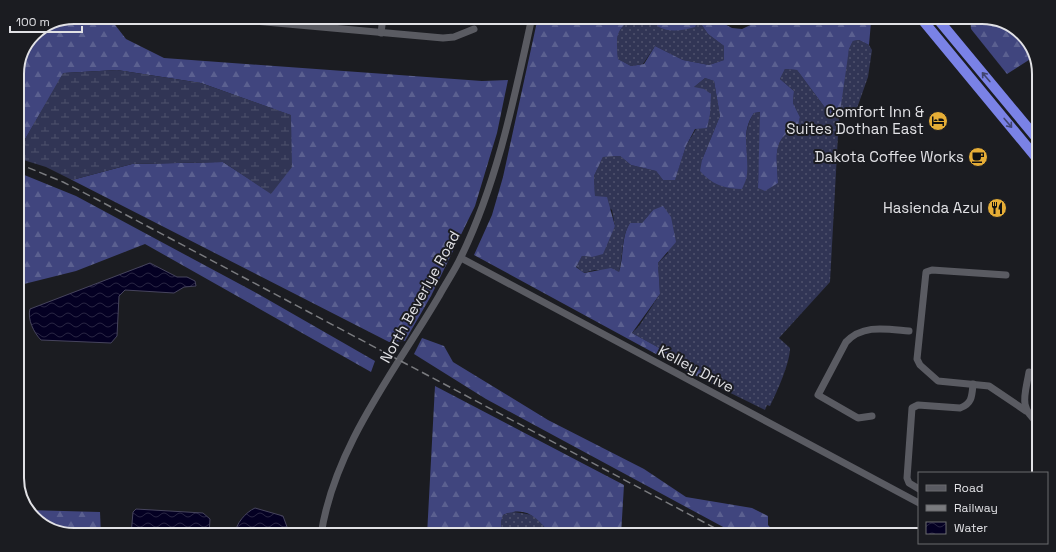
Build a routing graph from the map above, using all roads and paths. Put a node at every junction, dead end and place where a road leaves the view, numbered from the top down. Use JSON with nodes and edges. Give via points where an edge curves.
{"nodes":[{"id":1,"x":289,"y":24,"type":"edge"},
{"id":2,"x":382,"y":24,"type":"edge"},
{"id":3,"x":530,"y":24,"type":"edge"},
{"id":4,"x":926,"y":24,"type":"edge"},
{"id":5,"x":942,"y":24,"type":"edge"},
{"id":6,"x":474,"y":29,"type":"dead end"},
{"id":7,"x":381,"y":32,"type":"junction"},
{"id":8,"x":1032,"y":133,"type":"edge"},
{"id":9,"x":1032,"y":153,"type":"edge"},
{"id":10,"x":461,"y":258,"type":"junction"},
{"id":11,"x":1006,"y":275,"type":"dead end"},
{"id":12,"x":909,"y":331,"type":"dead end"},
{"id":13,"x":1029,"y":372,"type":"dead end"},
{"id":14,"x":973,"y":384,"type":"junction"},
{"id":15,"x":1026,"y":411,"type":"junction"},
{"id":16,"x":872,"y":416,"type":"dead end"},
{"id":17,"x":1032,"y":417,"type":"edge"},
{"id":18,"x":918,"y":488,"type":"edge"},
{"id":19,"x":918,"y":502,"type":"edge"},
{"id":20,"x":323,"y":528,"type":"edge"}],
"edges":[{"from":1,"to":7,"type":"street"},
{"from":2,"to":7,"type":"street"},
{"from":3,"to":10,"type":"street","name":"North Beverlye Road","via":[[498,164]]},
{"from":4,"to":9,"type":"highway","one_way":true},
{"from":8,"to":5,"type":"highway","one_way":true},
{"from":6,"to":7,"type":"street","via":[[447,38]]},
{"from":10,"to":19,"type":"street","name":"Kelley Drive"},
{"from":10,"to":20,"type":"street","name":"North Beverlye Road","via":[[353,439],[330,495]]},
{"from":11,"to":14,"type":"street","via":[[932,270],[924,276],[918,362],[938,381]]},
{"from":12,"to":16,"type":"street","via":[[876,329],[852,336],[846,342],[818,396],[858,418]]},
{"from":13,"to":15,"type":"street","via":[[1024,403]]},
{"from":14,"to":15,"type":"street","via":[[996,389]]},
{"from":14,"to":18,"type":"street","via":[[972,398],[960,408],[918,405],[912,408],[907,478],[909,483]]},
{"from":15,"to":17,"type":"street"}]}
